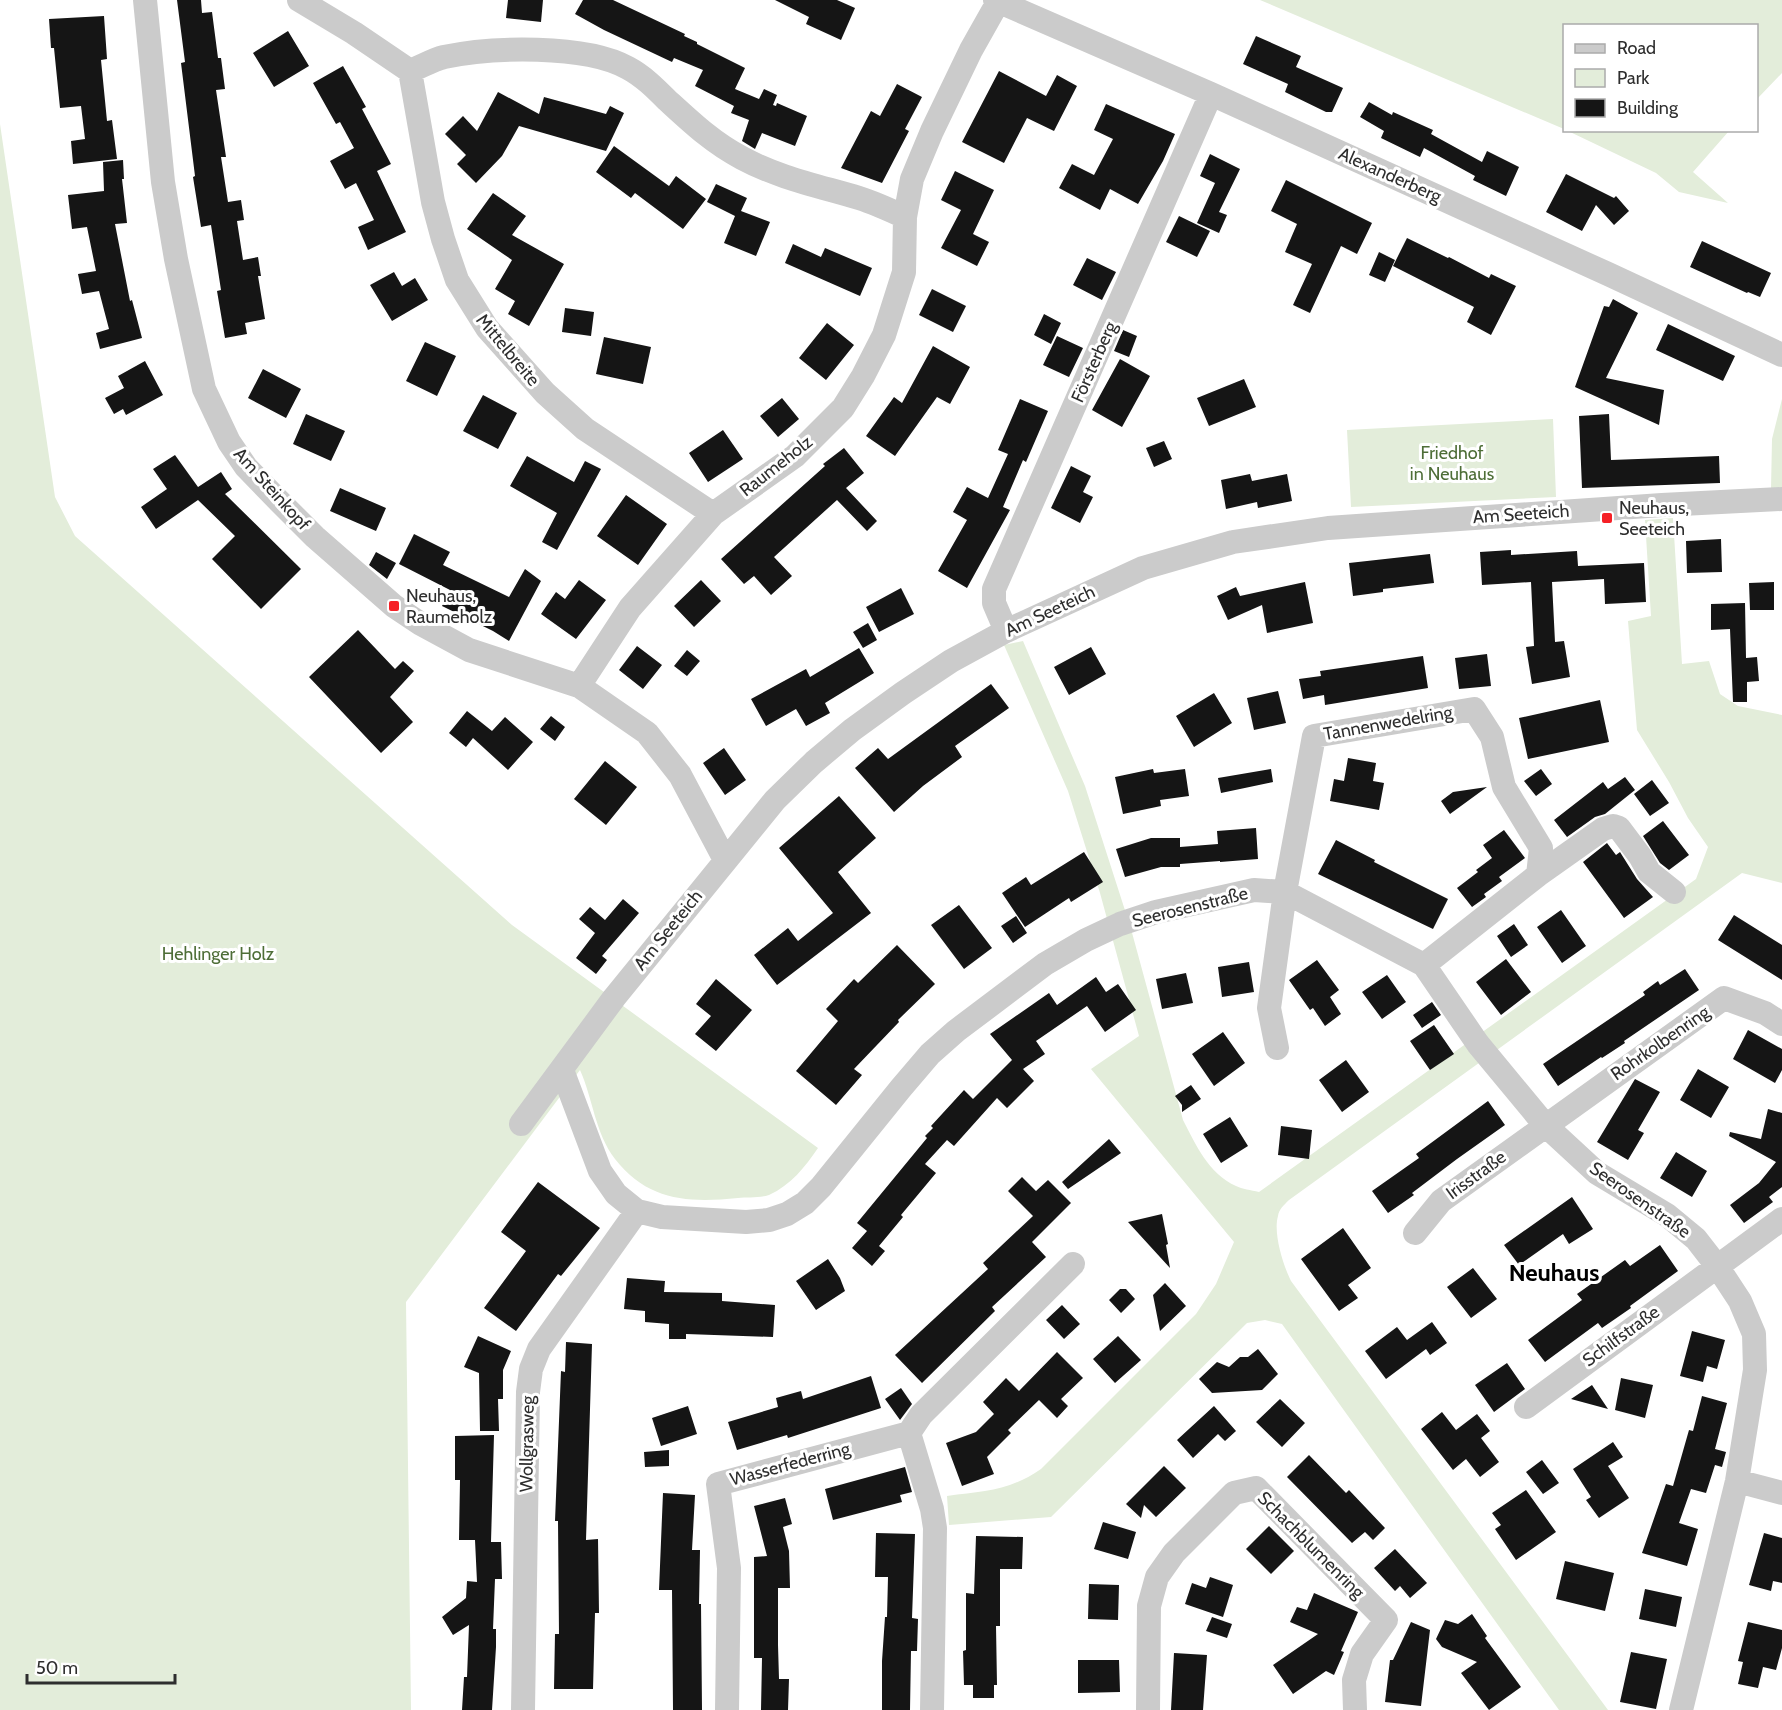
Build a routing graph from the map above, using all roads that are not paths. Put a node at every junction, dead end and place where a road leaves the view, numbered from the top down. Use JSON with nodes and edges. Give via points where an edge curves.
{"nodes":[{"id":1,"x":145,"y":0,"type":"edge"},
{"id":2,"x":299,"y":0,"type":"edge"},
{"id":3,"x":996,"y":1,"type":"edge"},
{"id":4,"x":410,"y":71,"type":"junction"},
{"id":5,"x":1211,"y":94,"type":"junction"},
{"id":6,"x":905,"y":217,"type":"junction"},
{"id":7,"x":1782,"y":355,"type":"edge"},
{"id":8,"x":1782,"y":499,"type":"edge"},
{"id":9,"x":713,"y":514,"type":"junction"},
{"id":10,"x":1006,"y":632,"type":"junction"},
{"id":11,"x":579,"y":686,"type":"junction"},
{"id":12,"x":725,"y":860,"type":"junction"},
{"id":13,"x":1538,"y":875,"type":"junction"},
{"id":14,"x":1285,"y":892,"type":"junction"},
{"id":15,"x":1674,"y":892,"type":"dead end"},
{"id":16,"x":1424,"y":965,"type":"junction"},
{"id":17,"x":1782,"y":1024,"type":"edge"},
{"id":18,"x":1278,"y":1048,"type":"dead end"},
{"id":19,"x":562,"y":1070,"type":"junction"},
{"id":20,"x":521,"y":1124,"type":"dead end"},
{"id":21,"x":1545,"y":1125,"type":"junction"},
{"id":22,"x":637,"y":1211,"type":"junction"},
{"id":23,"x":1782,"y":1219,"type":"edge"},
{"id":24,"x":1415,"y":1233,"type":"dead end"},
{"id":25,"x":1073,"y":1264,"type":"dead end"},
{"id":26,"x":1717,"y":1266,"type":"junction"},
{"id":27,"x":1526,"y":1407,"type":"dead end"},
{"id":28,"x":909,"y":1433,"type":"junction"},
{"id":29,"x":1737,"y":1482,"type":"junction"},
{"id":30,"x":1782,"y":1493,"type":"edge"},
{"id":31,"x":523,"y":1710,"type":"edge"},
{"id":32,"x":727,"y":1710,"type":"edge"},
{"id":33,"x":933,"y":1710,"type":"edge"},
{"id":34,"x":1148,"y":1710,"type":"edge"},
{"id":35,"x":1354,"y":1710,"type":"edge"},
{"id":36,"x":1681,"y":1710,"type":"edge"}],
"edges":[{"from":1,"to":11,"type":"street","name":"Am Steinkopf","via":[[163,182],[176,259],[204,389],[229,442],[246,467],[299,521],[394,606],[469,650]]},
{"from":2,"to":4,"type":"street"},
{"from":3,"to":5,"type":"street","name":"Alexanderberg"},
{"from":3,"to":6,"type":"street","name":"Raumeholz","via":[[932,130],[912,179]]},
{"from":4,"to":6,"type":"street","via":[[441,58],[488,51],[535,50],[610,60],[628,67],[712,141],[742,158],[769,172],[862,199]]},
{"from":4,"to":9,"type":"street","name":"Mittelbreite","via":[[443,239],[457,280],[486,328],[545,393],[585,429]]},
{"from":5,"to":7,"type":"street","name":"Alexanderberg"},
{"from":5,"to":10,"type":"street","name":"Försterberg","via":[[994,589],[994,603]]},
{"from":6,"to":9,"type":"street","name":"Raumeholz","via":[[904,272],[884,335],[843,408],[795,456]]},
{"from":8,"to":10,"type":"street","name":"Am Seeteich","via":[[1328,528],[1233,542],[1143,568]]},
{"from":9,"to":11,"type":"street","name":"Raumeholz","via":[[630,608]]},
{"from":10,"to":12,"type":"street","name":"Am Seeteich","via":[[951,661],[852,730],[775,800]]},
{"from":11,"to":12,"type":"street","via":[[647,733],[664,752]]},
{"from":12,"to":19,"type":"street","name":"Am Seeteich","via":[[614,998]]},
{"from":13,"to":14,"type":"street","name":"Tannenwedelring","via":[[1540,848],[1504,787],[1492,737],[1474,708],[1314,736]]},
{"from":13,"to":15,"type":"street","via":[[1613,826],[1619,828],[1649,872]]},
{"from":13,"to":16,"type":"street"},
{"from":14,"to":16,"type":"street","name":"Seerosenstraße"},
{"from":14,"to":18,"type":"street","via":[[1269,1008]]},
{"from":14,"to":22,"type":"street","name":"Seerosenstraße","via":[[1254,890],[1156,912],[1120,924],[1045,964],[930,1054],[821,1187],[787,1214],[746,1222],[662,1217]]},
{"from":16,"to":21,"type":"street","name":"Seerosenstraße","via":[[1478,1044]]},
{"from":17,"to":21,"type":"street","name":"Rohrkolbenring","via":[[1765,1013],[1724,998]]},
{"from":19,"to":20,"type":"street","name":"Am Seeteich"},
{"from":19,"to":22,"type":"street","name":"Seerosenstraße","via":[[600,1172],[616,1194]]},
{"from":21,"to":24,"type":"street","name":"Irisstraße","via":[[1441,1201]]},
{"from":21,"to":26,"type":"street","name":"Seerosenstraße","via":[[1597,1173],[1667,1215],[1696,1239]]},
{"from":22,"to":31,"type":"street","name":"Wollgrasweg","via":[[546,1340],[531,1369]]},
{"from":23,"to":26,"type":"street"},
{"from":25,"to":28,"type":"street","via":[[921,1415]]},
{"from":26,"to":27,"type":"street","name":"Schilfstraße"},
{"from":26,"to":29,"type":"street","name":"Seerosenstraße","via":[[1740,1301],[1754,1334],[1755,1370]]},
{"from":28,"to":32,"type":"street","name":"Wasserfederring","via":[[718,1484],[729,1568]]},
{"from":28,"to":33,"type":"street","via":[[936,1528]]},
{"from":29,"to":30,"type":"street"},
{"from":29,"to":36,"type":"street","name":"Seerosenstraße"},
{"from":34,"to":35,"type":"street","name":"Schachblumenring","via":[[1149,1606],[1157,1577],[1174,1553],[1234,1493],[1256,1488],[1386,1620],[1362,1654],[1354,1680]]}]}
